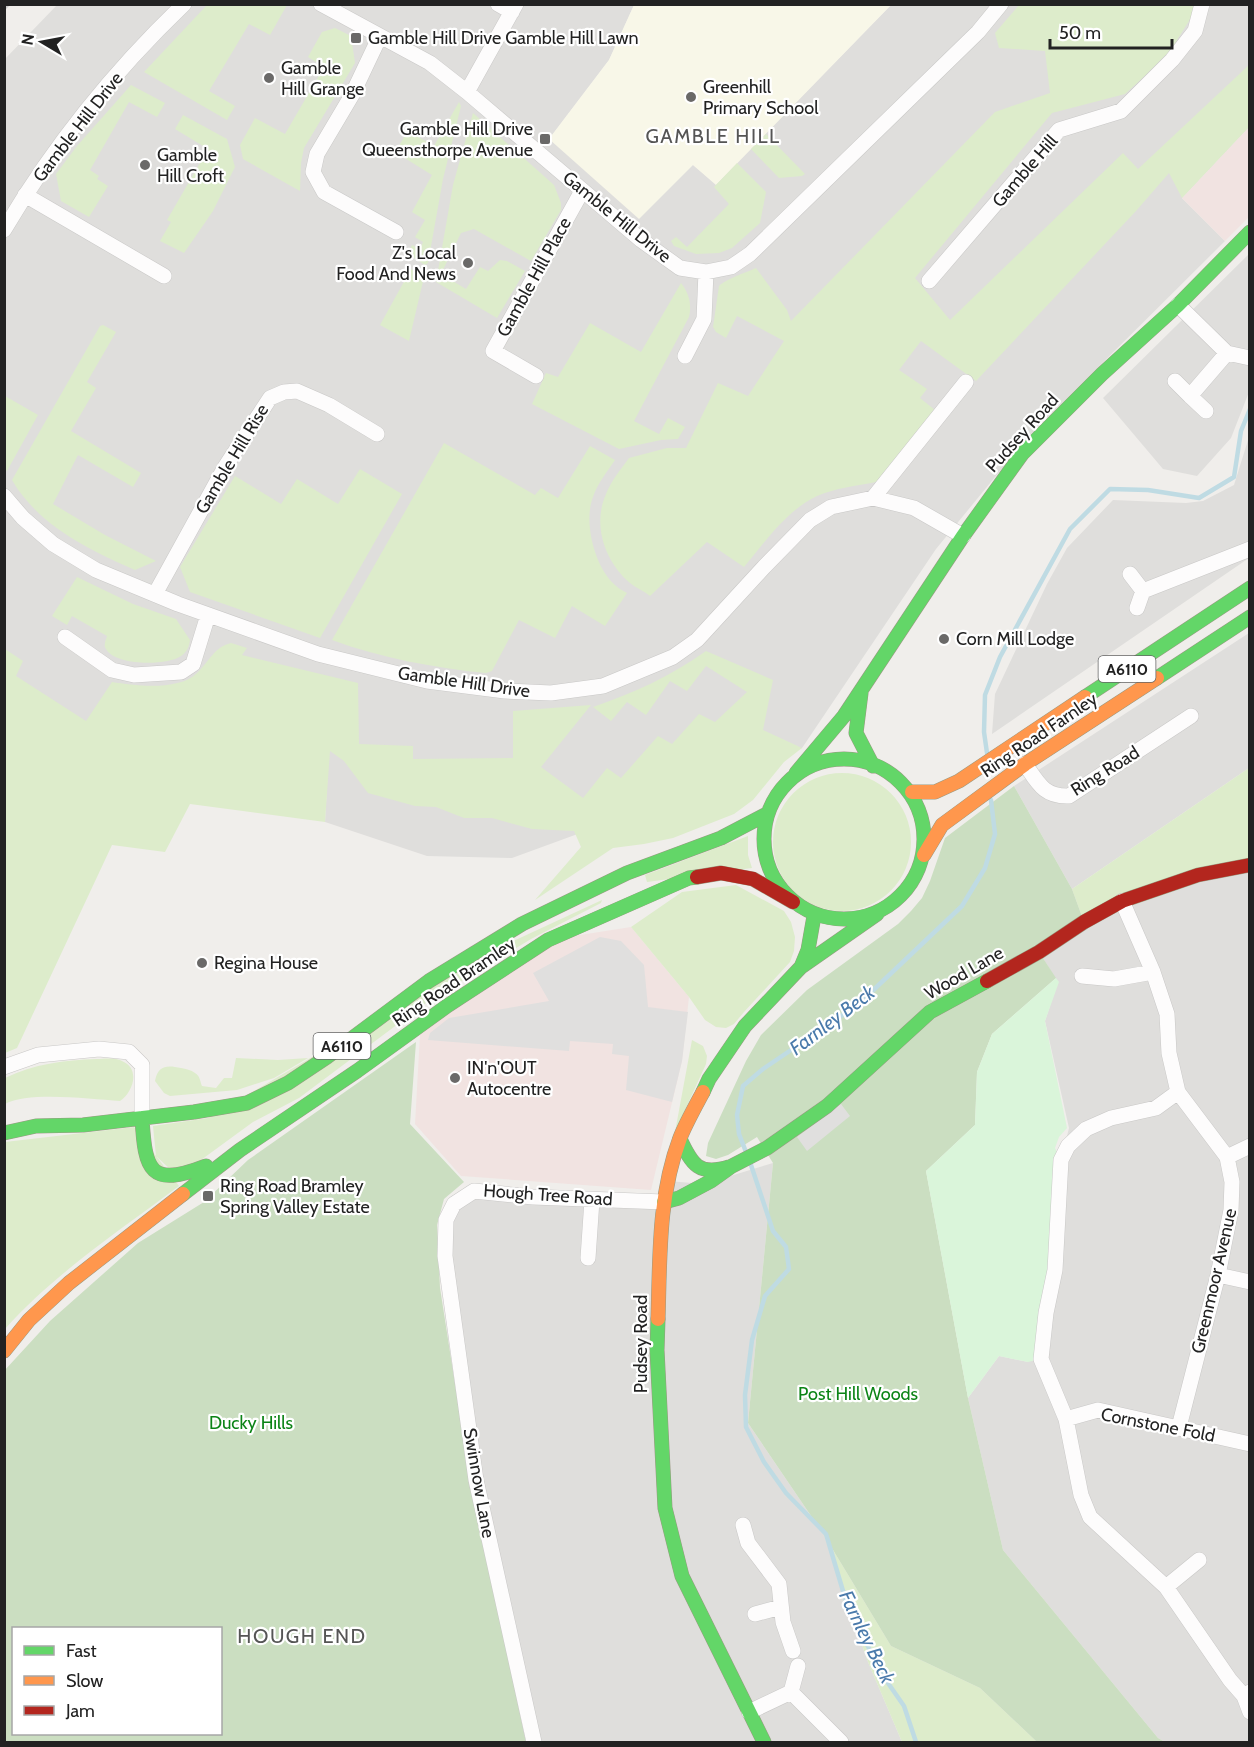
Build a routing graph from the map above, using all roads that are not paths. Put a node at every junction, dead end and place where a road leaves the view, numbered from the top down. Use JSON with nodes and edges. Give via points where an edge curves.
{"nodes":[{"id":1,"x":184,"y":4,"type":"edge"},
{"id":2,"x":321,"y":4,"type":"edge"},
{"id":3,"x":498,"y":4,"type":"edge"},
{"id":4,"x":1001,"y":4,"type":"edge"},
{"id":5,"x":1202,"y":4,"type":"edge"},
{"id":6,"x":514,"y":8,"type":"edge"},
{"id":7,"x":380,"y":36,"type":"junction"},
{"id":8,"x":467,"y":92,"type":"junction"},
{"id":9,"x":582,"y":191,"type":"junction"},
{"id":10,"x":25,"y":195,"type":"junction"},
{"id":11,"x":4,"y":230,"type":"edge"},
{"id":12,"x":396,"y":232,"type":"dead end"},
{"id":13,"x":1250,"y":232,"type":"edge"},
{"id":14,"x":706,"y":272,"type":"junction"},
{"id":15,"x":164,"y":276,"type":"dead end"},
{"id":16,"x":929,"y":281,"type":"dead end"},
{"id":17,"x":1178,"y":305,"type":"junction"},
{"id":18,"x":1227,"y":353,"type":"junction"},
{"id":19,"x":685,"y":356,"type":"dead end"},
{"id":20,"x":1250,"y":358,"type":"edge"},
{"id":21,"x":536,"y":376,"type":"dead end"},
{"id":22,"x":1175,"y":381,"type":"dead end"},
{"id":23,"x":966,"y":382,"type":"dead end"},
{"id":24,"x":1190,"y":396,"type":"junction"},
{"id":25,"x":1206,"y":411,"type":"dead end"},
{"id":26,"x":377,"y":435,"type":"dead end"},
{"id":27,"x":4,"y":496,"type":"edge"},
{"id":28,"x":873,"y":498,"type":"junction"},
{"id":29,"x":963,"y":536,"type":"junction"},
{"id":30,"x":1250,"y":549,"type":"edge"},
{"id":31,"x":1130,"y":574,"type":"dead end"},
{"id":32,"x":1250,"y":588,"type":"edge"},
{"id":33,"x":1143,"y":591,"type":"junction"},
{"id":34,"x":154,"y":594,"type":"junction"},
{"id":35,"x":1137,"y":608,"type":"dead end"},
{"id":36,"x":208,"y":615,"type":"junction"},
{"id":37,"x":1250,"y":617,"type":"edge"},
{"id":38,"x":65,"y":637,"type":"dead end"},
{"id":39,"x":861,"y":690,"type":"junction"},
{"id":40,"x":1191,"y":716,"type":"dead end"},
{"id":41,"x":1047,"y":722,"type":"junction"},
{"id":42,"x":1058,"y":742,"type":"junction"},
{"id":43,"x":1025,"y":764,"type":"junction"},
{"id":44,"x":873,"y":766,"type":"junction"},
{"id":45,"x":796,"y":773,"type":"junction"},
{"id":46,"x":912,"y":792,"type":"junction"},
{"id":47,"x":765,"y":815,"type":"junction"},
{"id":48,"x":923,"y":857,"type":"junction"},
{"id":49,"x":1250,"y":865,"type":"edge"},
{"id":50,"x":1122,"y":901,"type":"junction"},
{"id":51,"x":793,"y":902,"type":"junction"},
{"id":52,"x":877,"y":914,"type":"junction"},
{"id":53,"x":814,"y":915,"type":"junction"},
{"id":54,"x":801,"y":967,"type":"junction"},
{"id":55,"x":1153,"y":972,"type":"junction"},
{"id":56,"x":1082,"y":976,"type":"dead end"},
{"id":57,"x":4,"y":1067,"type":"edge"},
{"id":58,"x":1178,"y":1092,"type":"junction"},
{"id":59,"x":142,"y":1118,"type":"junction"},
{"id":60,"x":4,"y":1133,"type":"edge"},
{"id":61,"x":680,"y":1139,"type":"junction"},
{"id":62,"x":1250,"y":1146,"type":"edge"},
{"id":63,"x":240,"y":1150,"type":"junction"},
{"id":64,"x":1227,"y":1157,"type":"junction"},
{"id":65,"x":732,"y":1166,"type":"junction"},
{"id":66,"x":592,"y":1200,"type":"junction"},
{"id":67,"x":664,"y":1202,"type":"junction"},
{"id":68,"x":446,"y":1220,"type":"joint"},
{"id":69,"x":588,"y":1258,"type":"dead end"},
{"id":70,"x":1218,"y":1275,"type":"junction"},
{"id":71,"x":1250,"y":1282,"type":"edge"},
{"id":72,"x":4,"y":1351,"type":"edge"},
{"id":73,"x":1066,"y":1419,"type":"junction"},
{"id":74,"x":1179,"y":1427,"type":"junction"},
{"id":75,"x":1250,"y":1444,"type":"edge"},
{"id":76,"x":743,"y":1525,"type":"dead end"},
{"id":77,"x":1199,"y":1560,"type":"dead end"},
{"id":78,"x":1166,"y":1587,"type":"junction"},
{"id":79,"x":782,"y":1607,"type":"junction"},
{"id":80,"x":755,"y":1614,"type":"dead end"},
{"id":81,"x":793,"y":1650,"type":"dead end"},
{"id":82,"x":798,"y":1666,"type":"dead end"},
{"id":83,"x":791,"y":1692,"type":"junction"},
{"id":84,"x":1246,"y":1694,"type":"edge"},
{"id":85,"x":749,"y":1712,"type":"junction"},
{"id":86,"x":1250,"y":1713,"type":"edge"},
{"id":87,"x":534,"y":1743,"type":"edge"},
{"id":88,"x":764,"y":1743,"type":"edge"},
{"id":89,"x":841,"y":1743,"type":"edge"}],
"edges":[{"from":1,"to":10,"type":"street","name":"Gamble Hill Drive","via":[[102,90]]},
{"from":2,"to":7,"type":"street","name":"Gamble Hill Drive"},
{"from":3,"to":6,"type":"street"},
{"from":4,"to":14,"type":"street","name":"Gamble Hill Drive","via":[[978,32],[750,254],[731,267]]},
{"from":5,"to":16,"type":"street","name":"Gamble Hill","via":[[1195,32],[1165,67],[1121,111],[1059,130]]},
{"from":6,"to":8,"type":"street"},
{"from":7,"to":8,"type":"street","name":"Gamble Hill Drive","via":[[430,63]]},
{"from":7,"to":12,"type":"street","via":[[317,154],[313,172],[324,192]]},
{"from":8,"to":9,"type":"street","name":"Gamble Hill Drive"},
{"from":9,"to":14,"type":"street","name":"Gamble Hill Drive","via":[[680,268]]},
{"from":9,"to":21,"type":"street","name":"Gamble Hill Place","via":[[493,351]]},
{"from":10,"to":11,"type":"street","name":"Gamble Hill Drive"},
{"from":10,"to":15,"type":"street"},
{"from":13,"to":17,"type":"main road","name":"Pudsey Road"},
{"from":14,"to":19,"type":"street","via":[[704,319]]},
{"from":17,"to":18,"type":"street"},
{"from":17,"to":29,"type":"main road","name":"Pudsey Road","via":[[1022,454]]},
{"from":18,"to":20,"type":"street"},
{"from":18,"to":24,"type":"street"},
{"from":22,"to":24,"type":"street"},
{"from":23,"to":28,"type":"street"},
{"from":24,"to":25,"type":"street"},
{"from":26,"to":34,"type":"street","name":"Gamble Hill Rise","via":[[329,405],[297,392],[270,398],[225,467]]},
{"from":27,"to":34,"type":"street","name":"Gamble Hill Drive","via":[[53,544],[96,570]]},
{"from":28,"to":29,"type":"street","name":"Gamble Hill Drive","via":[[914,508]]},
{"from":28,"to":36,"type":"street","name":"Gamble Hill Drive","via":[[831,507],[810,520],[697,640],[673,657],[603,686],[551,693],[427,681],[318,654]]},
{"from":29,"to":39,"type":"main road","name":"Pudsey Road"},
{"from":30,"to":33,"type":"street"},
{"from":31,"to":33,"type":"street"},
{"from":32,"to":41,"type":"main road","name":"Ring Road Farnley","number":"A6110"},
{"from":33,"to":35,"type":"street"},
{"from":34,"to":36,"type":"street","name":"Gamble Hill Drive"},
{"from":36,"to":38,"type":"street","via":[[193,664],[181,672],[134,675],[112,670]]},
{"from":37,"to":42,"type":"main road","name":"Ring Road Farnley","number":"A6110"},
{"from":39,"to":44,"type":"main road","name":"Pudsey Road","via":[[856,734]]},
{"from":39,"to":45,"type":"main road","name":"Pudsey Road"},
{"from":40,"to":43,"type":"street","name":"Ring Road","via":[[1069,796],[1055,797],[1042,788]]},
{"from":41,"to":42,"type":"main road"},
{"from":41,"to":46,"type":"main road","name":"Ring Road Farnley","number":"A6110","via":[[959,781],[935,792]]},
{"from":42,"to":43,"type":"main road","name":"Ring Road Farnley","number":"A6110"},
{"from":43,"to":48,"type":"main road","name":"Ring Road Farnley","number":"A6110","via":[[942,825]]},
{"from":44,"to":45,"type":"main road","number":"A6110","via":[[824,759]]},
{"from":44,"to":46,"type":"main road","number":"A6110","via":[[886,771]]},
{"from":45,"to":47,"type":"main road","number":"A6110"},
{"from":46,"to":48,"type":"main road","number":"A6110","via":[[924,820]]},
{"from":47,"to":51,"type":"main road","number":"A6110","via":[[762,844],[767,867]]},
{"from":47,"to":59,"type":"main road","name":"Ring Road Bramley","number":"A6110","via":[[721,838],[627,873],[522,924],[429,981],[288,1083],[247,1103]]},
{"from":48,"to":52,"type":"main road","number":"A6110","via":[[912,886]]},
{"from":49,"to":50,"type":"main road","name":"Wood Lane","via":[[1198,875]]},
{"from":50,"to":55,"type":"street","name":"Greenmoor Avenue"},
{"from":50,"to":65,"type":"main road","name":"Wood Lane","via":[[930,1012],[827,1106],[767,1148]]},
{"from":51,"to":53,"type":"main road","number":"A6110"},
{"from":51,"to":63,"type":"main road","name":"Ring Road Bramley","number":"A6110","via":[[753,879],[720,873],[689,878],[548,940]]},
{"from":52,"to":53,"type":"main road","number":"A6110","via":[[842,921]]},
{"from":52,"to":54,"type":"main road","name":"Pudsey Road"},
{"from":53,"to":54,"type":"main road","name":"Pudsey Road"},
{"from":54,"to":61,"type":"main road","name":"Pudsey Road","via":[[728,1049]]},
{"from":55,"to":56,"type":"street","via":[[1114,979]]},
{"from":55,"to":58,"type":"street","name":"Greenmoor Avenue","via":[[1167,1014],[1169,1053]]},
{"from":57,"to":59,"type":"street","via":[[38,1054],[99,1049],[129,1052],[142,1065]]},
{"from":58,"to":64,"type":"street","name":"Greenmoor Avenue"},
{"from":58,"to":73,"type":"street","via":[[1156,1108],[1111,1118],[1086,1129],[1060,1160],[1055,1270],[1041,1359]]},
{"from":59,"to":60,"type":"main road","name":"Ring Road Bramley","number":"A6110","via":[[36,1126]]},
{"from":59,"to":63,"type":"main road","number":"A6110","via":[[146,1161],[155,1173],[168,1178],[184,1176]]},
{"from":61,"to":65,"type":"main road","via":[[694,1165],[702,1170],[718,1171]]},
{"from":61,"to":67,"type":"main road","name":"Pudsey Road"},
{"from":62,"to":64,"type":"street"},
{"from":63,"to":72,"type":"main road","name":"Ring Road Bramley","number":"A6110","via":[[69,1283],[29,1320]]},
{"from":64,"to":70,"type":"street","name":"Greenmoor Avenue","via":[[1232,1182],[1231,1210]]},
{"from":65,"to":67,"type":"main road","name":"Wood Lane","via":[[679,1198]]},
{"from":66,"to":67,"type":"street","name":"Hough Tree Road"},
{"from":66,"to":68,"type":"street","name":"Hough Tree Road","via":[[474,1191],[454,1204]]},
{"from":66,"to":69,"type":"street"},
{"from":67,"to":85,"type":"main road","name":"Pudsey Road","via":[[657,1350],[665,1508],[682,1576]]},
{"from":68,"to":87,"type":"street","name":"Swinnow Lane","via":[[446,1256],[476,1480]]},
{"from":70,"to":71,"type":"street"},
{"from":70,"to":74,"type":"street","name":"Greenmoor Avenue"},
{"from":73,"to":74,"type":"street","name":"Cornstone Fold","via":[[1098,1410]]},
{"from":73,"to":78,"type":"street","via":[[1081,1495],[1090,1517]]},
{"from":74,"to":75,"type":"street","name":"Cornstone Fold"},
{"from":76,"to":79,"type":"street","via":[[748,1543],[779,1584]]},
{"from":77,"to":78,"type":"street"},
{"from":78,"to":84,"type":"street","via":[[1230,1680]]},
{"from":79,"to":80,"type":"street"},
{"from":79,"to":81,"type":"street"},
{"from":82,"to":83,"type":"street"},
{"from":83,"to":85,"type":"street"},
{"from":83,"to":89,"type":"street"},
{"from":84,"to":86,"type":"street"},
{"from":85,"to":88,"type":"main road","name":"Pudsey Road"}]}
